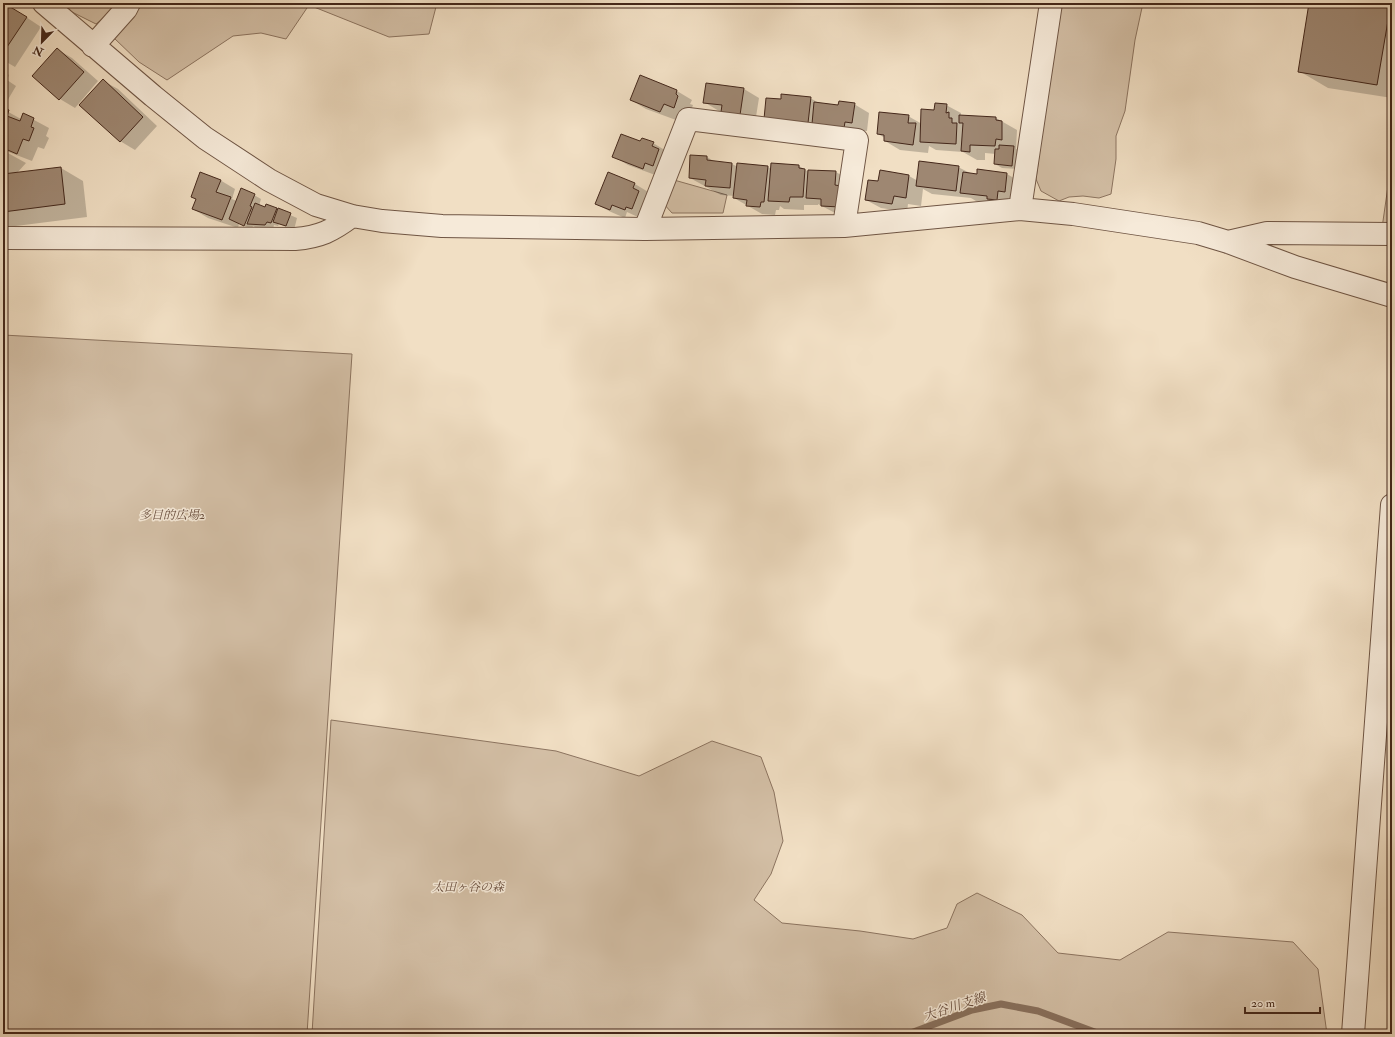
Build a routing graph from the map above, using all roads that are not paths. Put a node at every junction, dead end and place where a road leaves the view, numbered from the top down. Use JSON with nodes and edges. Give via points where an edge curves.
{"nodes":[{"id":1,"x":44,"y":3,"type":"edge"},
{"id":2,"x":129,"y":3,"type":"edge"},
{"id":3,"x":1051,"y":3,"type":"edge"},
{"id":4,"x":93,"y":46,"type":"junction"},
{"id":5,"x":1020,"y":209,"type":"junction"},
{"id":6,"x":352,"y":216,"type":"junction"},
{"id":7,"x":844,"y":226,"type":"junction"},
{"id":8,"x":646,"y":229,"type":"junction"},
{"id":9,"x":1392,"y":234,"type":"edge"},
{"id":10,"x":3,"y":238,"type":"edge"},
{"id":11,"x":1228,"y":242,"type":"junction"},
{"id":12,"x":1392,"y":296,"type":"edge"},
{"id":13,"x":1392,"y":505,"type":"edge"},
{"id":14,"x":1353,"y":1034,"type":"edge"}],
"edges":[{"from":1,"to":4,"type":"street"},
{"from":2,"to":4,"type":"street"},
{"from":3,"to":5,"type":"street"},
{"from":4,"to":6,"type":"street","via":[[205,138],[269,180],[316,205]]},
{"from":5,"to":7,"type":"street"},
{"from":5,"to":11,"type":"street","via":[[1131,222],[1198,233]]},
{"from":6,"to":8,"type":"street","via":[[442,226]]},
{"from":6,"to":10,"type":"street","via":[[324,234],[295,239]]},
{"from":7,"to":8,"type":"street"},
{"from":7,"to":8,"type":"street","via":[[857,140],[688,119]]},
{"from":9,"to":11,"type":"street","via":[[1267,233]]},
{"from":11,"to":12,"type":"street","via":[[1295,267]]},
{"from":13,"to":14,"type":"street"}]}
